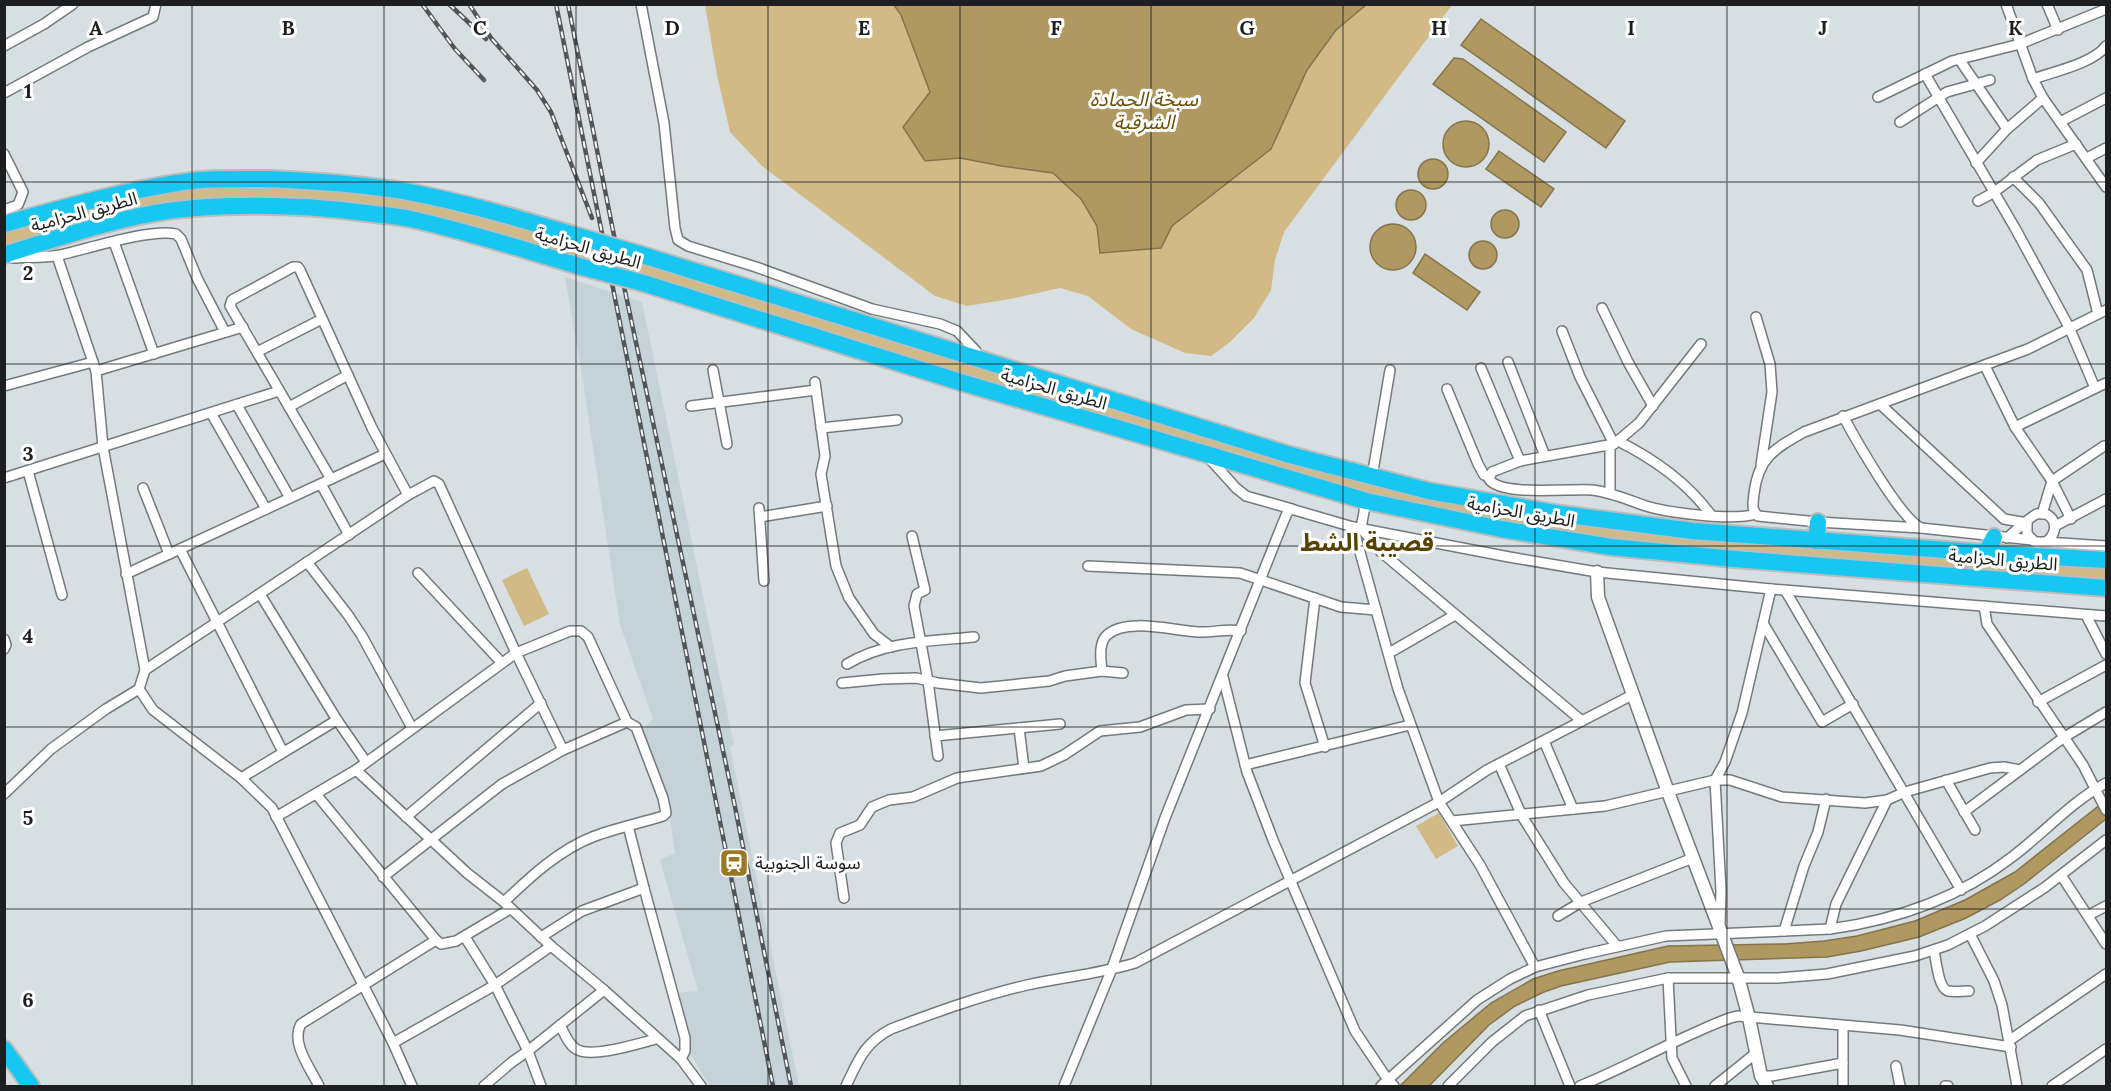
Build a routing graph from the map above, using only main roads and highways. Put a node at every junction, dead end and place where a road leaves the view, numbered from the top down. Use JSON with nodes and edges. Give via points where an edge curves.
{"nodes":[{"id":1,"x":4,"y":224,"type":"edge"},
{"id":2,"x":4,"y":257,"type":"edge"},
{"id":3,"x":1818,"y":522,"type":"road end"},
{"id":4,"x":2001,"y":537,"type":"road end"},
{"id":5,"x":1816,"y":541,"type":"junction"},
{"id":6,"x":1986,"y":553,"type":"junction"},
{"id":7,"x":2106,"y":560,"type":"edge"},
{"id":8,"x":2106,"y":588,"type":"edge"},
{"id":9,"x":4,"y":1049,"type":"edge"},
{"id":10,"x":4,"y":1067,"type":"edge"},
{"id":11,"x":18,"y":1086,"type":"edge"},
{"id":12,"x":31,"y":1086,"type":"edge"}],
"edges":[{"from":1,"to":5,"type":"highway","name":"الطريق الحزامية","bridge":true,"via":[[108,195],[179,182],[231,178],[287,180],[407,192],[495,211],[1372,477],[1429,491],[1583,517]]},
{"from":2,"to":8,"type":"highway","name":"الطريق الحزامية","bridge":true,"via":[[76,231],[147,215],[201,209],[283,207],[409,219],[643,284],[1366,501],[1425,515],[1611,547]]},
{"from":3,"to":5,"type":"highway"},
{"from":4,"to":6,"type":"highway"},
{"from":5,"to":6,"type":"highway","name":"الطريق الحزامية"},
{"from":6,"to":7,"type":"highway","name":"الطريق الحزامية"},
{"from":9,"to":12,"type":"highway"},
{"from":10,"to":11,"type":"highway"}]}
